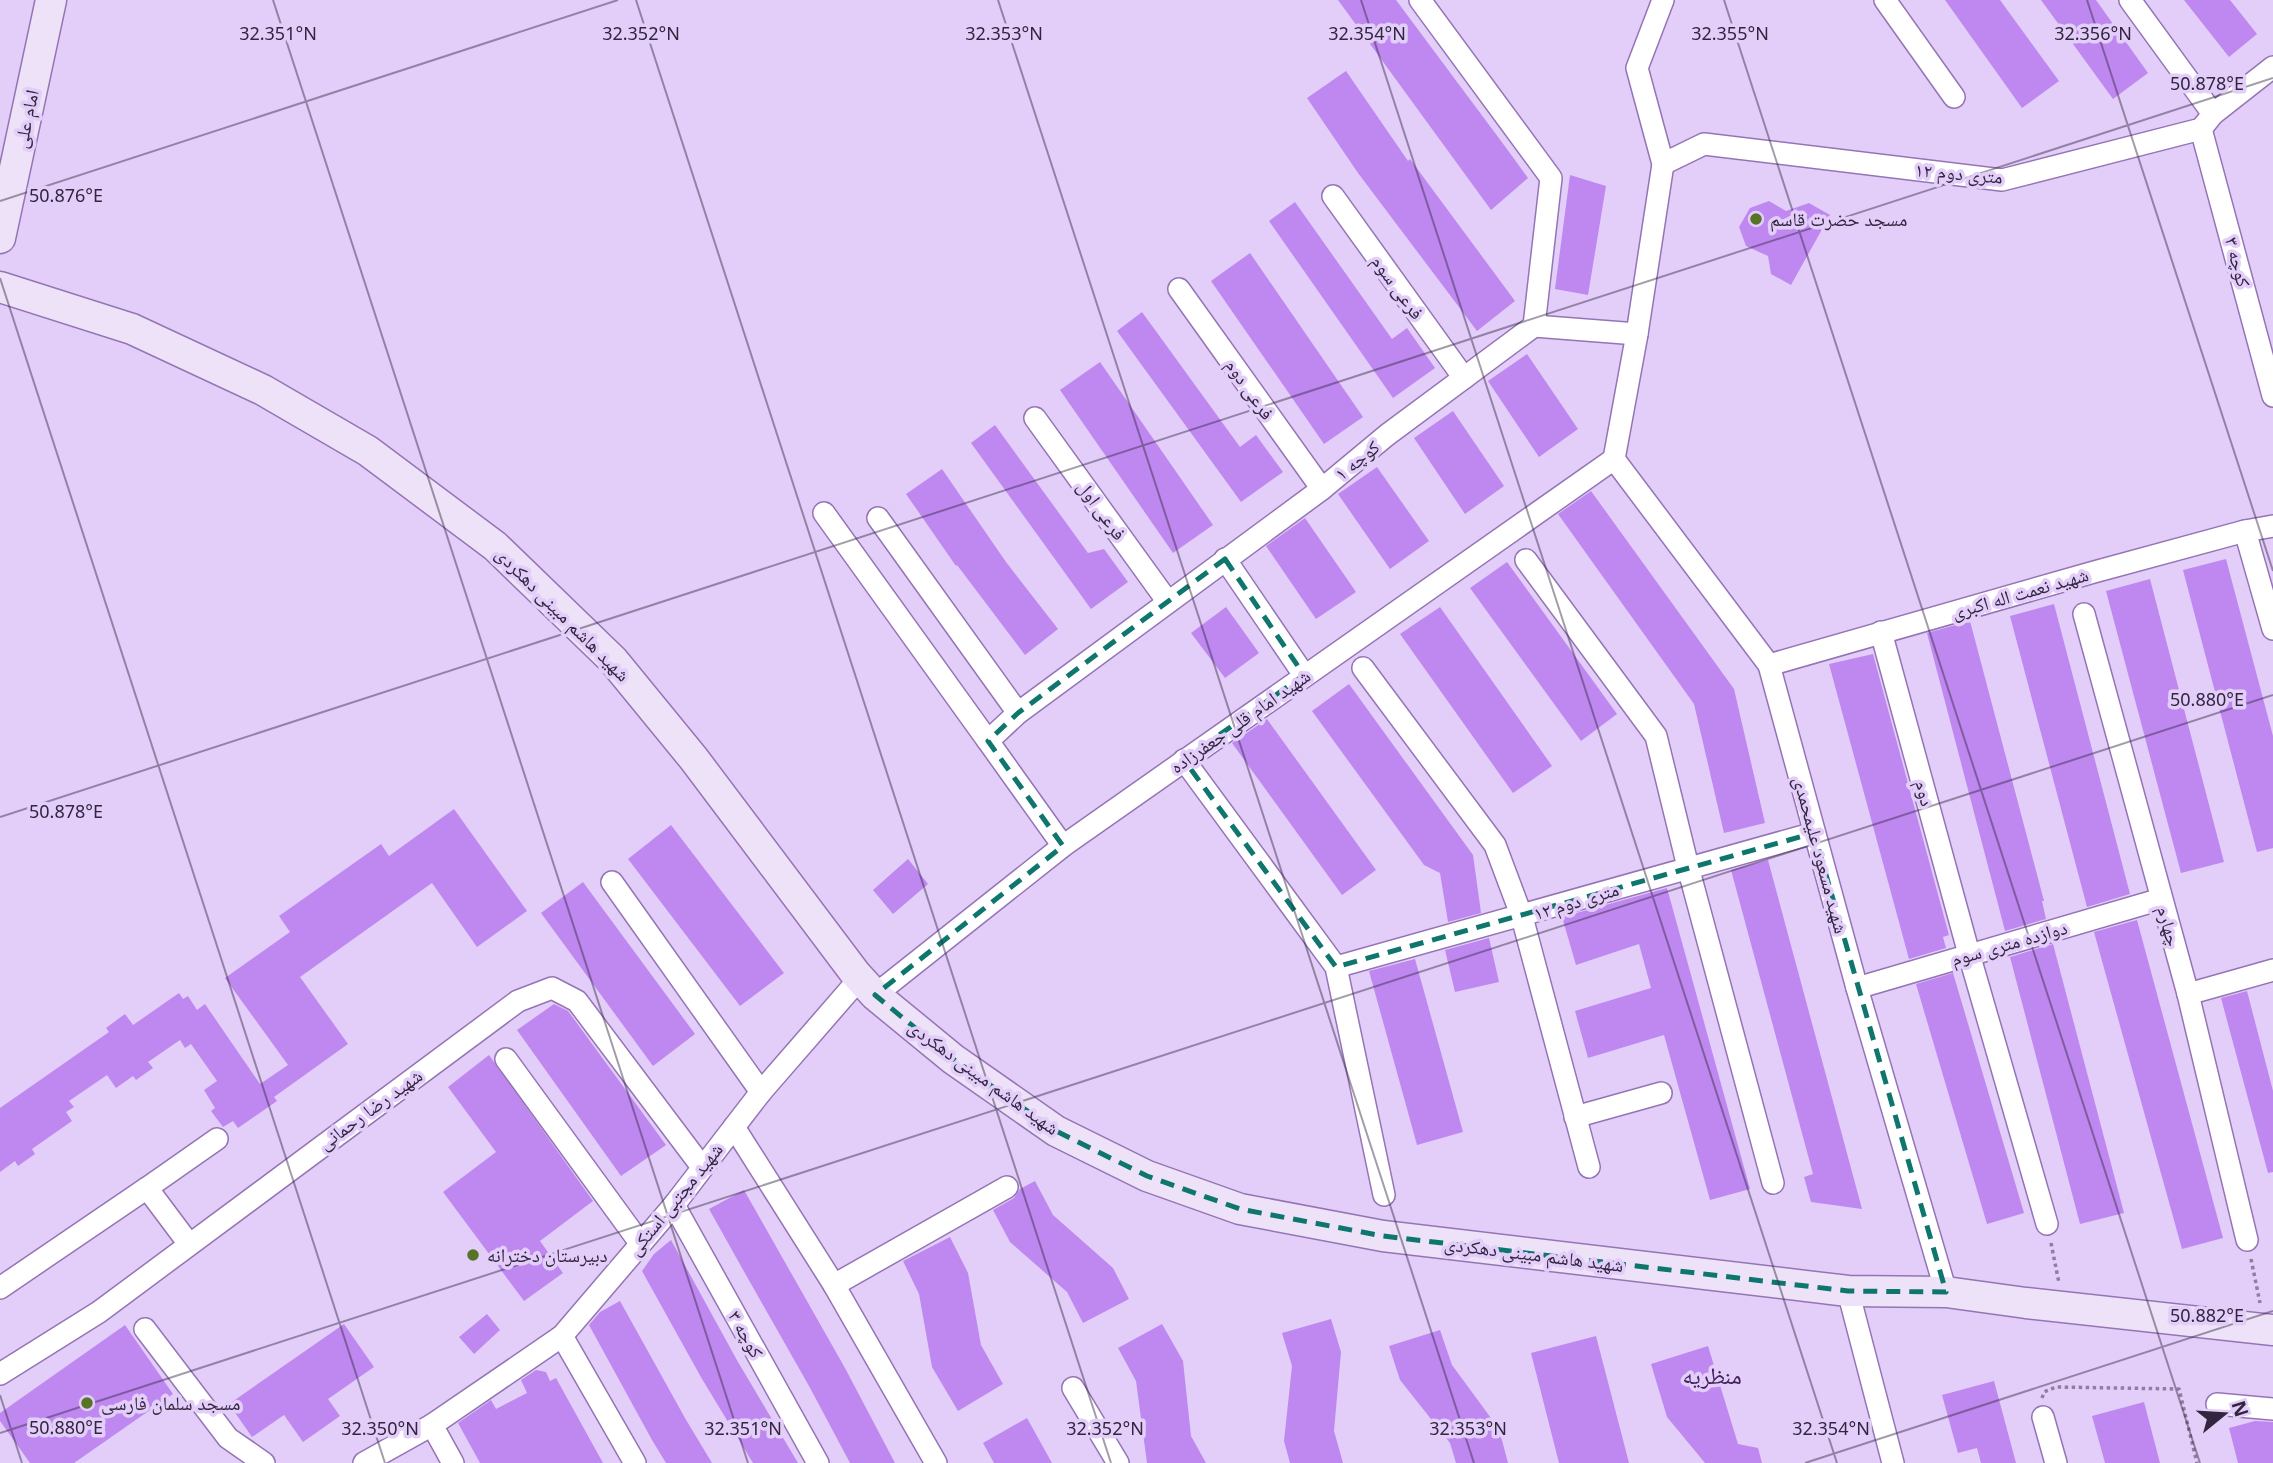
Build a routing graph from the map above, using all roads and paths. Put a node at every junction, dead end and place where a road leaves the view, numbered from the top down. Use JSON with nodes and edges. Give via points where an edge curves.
{"nodes":[{"id":1,"x":51,"y":0,"type":"edge"},
{"id":2,"x":1420,"y":0,"type":"edge"},
{"id":3,"x":1663,"y":0,"type":"edge"},
{"id":4,"x":1885,"y":0,"type":"edge"},
{"id":5,"x":2130,"y":0,"type":"edge"},
{"id":6,"x":2273,"y":67,"type":"edge"},
{"id":7,"x":1954,"y":97,"type":"dead end"},
{"id":8,"x":2207,"y":121,"type":"junction"},
{"id":9,"x":1663,"y":164,"type":"junction"},
{"id":10,"x":1332,"y":196,"type":"dead end"},
{"id":11,"x":0,"y":238,"type":"edge"},
{"id":12,"x":0,"y":287,"type":"edge"},
{"id":13,"x":1179,"y":289,"type":"dead end"},
{"id":14,"x":1534,"y":326,"type":"junction"},
{"id":15,"x":1637,"y":334,"type":"junction"},
{"id":16,"x":2268,"y":351,"type":"edge"},
{"id":17,"x":1464,"y":378,"type":"junction"},
{"id":18,"x":2273,"y":396,"type":"edge"},
{"id":19,"x":1035,"y":418,"type":"dead end"},
{"id":20,"x":1614,"y":459,"type":"junction"},
{"id":21,"x":1322,"y":489,"type":"junction"},
{"id":22,"x":824,"y":513,"type":"dead end"},
{"id":23,"x":878,"y":518,"type":"dead end"},
{"id":24,"x":2273,"y":526,"type":"edge"},
{"id":25,"x":2245,"y":531,"type":"junction"},
{"id":26,"x":1225,"y":559,"type":"junction"},
{"id":27,"x":1526,"y":560,"type":"dead end"},
{"id":28,"x":1168,"y":602,"type":"junction"},
{"id":29,"x":2084,"y":614,"type":"dead end"},
{"id":30,"x":2273,"y":629,"type":"edge"},
{"id":31,"x":1881,"y":632,"type":"junction"},
{"id":32,"x":1769,"y":665,"type":"junction"},
{"id":33,"x":1363,"y":668,"type":"dead end"},
{"id":34,"x":1304,"y":675,"type":"junction"},
{"id":35,"x":1018,"y":713,"type":"junction"},
{"id":36,"x":988,"y":741,"type":"junction"},
{"id":37,"x":1184,"y":760,"type":"junction"},
{"id":38,"x":1814,"y":834,"type":"junction"},
{"id":39,"x":1063,"y":845,"type":"junction"},
{"id":40,"x":1688,"y":867,"type":"junction"},
{"id":41,"x":612,"y":882,"type":"dead end"},
{"id":42,"x":2161,"y":899,"type":"junction"},
{"id":43,"x":1522,"y":917,"type":"junction"},
{"id":44,"x":1969,"y":954,"type":"junction"},
{"id":45,"x":1336,"y":967,"type":"junction"},
{"id":46,"x":2273,"y":970,"type":"edge"},
{"id":47,"x":868,"y":987,"type":"junction"},
{"id":48,"x":1857,"y":988,"type":"junction"},
{"id":49,"x":2188,"y":994,"type":"junction"},
{"id":50,"x":506,"y":1059,"type":"dead end"},
{"id":51,"x":761,"y":1092,"type":"junction"},
{"id":52,"x":1661,"y":1093,"type":"dead end"},
{"id":53,"x":1575,"y":1117,"type":"junction"},
{"id":54,"x":734,"y":1127,"type":"junction"},
{"id":55,"x":217,"y":1139,"type":"dead end"},
{"id":56,"x":702,"y":1167,"type":"junction"},
{"id":57,"x":1589,"y":1167,"type":"dead end"},
{"id":58,"x":1773,"y":1183,"type":"dead end"},
{"id":59,"x":1007,"y":1187,"type":"dead end"},
{"id":60,"x":147,"y":1188,"type":"junction"},
{"id":61,"x":1384,"y":1195,"type":"dead end"},
{"id":62,"x":674,"y":1205,"type":"junction"},
{"id":63,"x":2048,"y":1224,"type":"joint"},
{"id":64,"x":2247,"y":1240,"type":"joint"},
{"id":65,"x":640,"y":1243,"type":"junction"},
{"id":66,"x":189,"y":1244,"type":"junction"},
{"id":67,"x":834,"y":1285,"type":"junction"},
{"id":68,"x":0,"y":1288,"type":"edge"},
{"id":69,"x":1848,"y":1291,"type":"junction"},
{"id":70,"x":1946,"y":1292,"type":"junction"},
{"id":71,"x":2064,"y":1306,"type":"junction"},
{"id":72,"x":145,"y":1329,"type":"dead end"},
{"id":73,"x":2269,"y":1329,"type":"edge"},
{"id":74,"x":562,"y":1336,"type":"junction"},
{"id":75,"x":0,"y":1374,"type":"edge"},
{"id":76,"x":1073,"y":1388,"type":"dead end"},
{"id":77,"x":2217,"y":1405,"type":"dead end"},
{"id":78,"x":2273,"y":1409,"type":"edge"},
{"id":79,"x":2043,"y":1418,"type":"joint"},
{"id":80,"x":432,"y":1425,"type":"junction"},
{"id":81,"x":264,"y":1463,"type":"edge"},
{"id":82,"x":364,"y":1463,"type":"edge"},
{"id":83,"x":453,"y":1463,"type":"edge"},
{"id":84,"x":635,"y":1463,"type":"edge"},
{"id":85,"x":818,"y":1463,"type":"edge"},
{"id":86,"x":936,"y":1463,"type":"edge"},
{"id":87,"x":1118,"y":1463,"type":"edge"},
{"id":88,"x":1893,"y":1463,"type":"edge"},
{"id":89,"x":2056,"y":1463,"type":"edge"},
{"id":90,"x":2197,"y":1463,"type":"edge"}],
"edges":[{"from":1,"to":11,"type":"main road","name":"امام علی"},
{"from":2,"to":14,"type":"street","via":[[1551,178]]},
{"from":3,"to":9,"type":"street","via":[[1637,68]]},
{"from":4,"to":7,"type":"street"},
{"from":5,"to":8,"type":"street","name":"کوچه ۳"},
{"from":6,"to":8,"type":"street","name":"۱۲ متری دوم"},
{"from":8,"to":9,"type":"street","name":"۱۲ متری دوم","via":[[2002,180],[1704,144]]},
{"from":8,"to":16,"type":"street","name":"کوچه ۳"},
{"from":9,"to":15,"type":"street"},
{"from":10,"to":17,"type":"street","name":"فرعی سوم"},
{"from":12,"to":47,"type":"main road","name":"شهید هاشم مبینی دهکردی","via":[[132,329],[263,390],[368,451],[495,546],[613,660],[694,758]]},
{"from":13,"to":21,"type":"street","name":"فرعی دوم"},
{"from":14,"to":15,"type":"street"},
{"from":14,"to":17,"type":"street","name":"کوچه ۱"},
{"from":15,"to":20,"type":"street"},
{"from":16,"to":18,"type":"street","name":"کوچه ۳"},
{"from":17,"to":21,"type":"street","name":"کوچه ۱"},
{"from":19,"to":28,"type":"street","name":"فرعی اول"},
{"from":20,"to":32,"type":"street","name":"شهید مسعود علیمحمدی"},
{"from":20,"to":34,"type":"street","name":"شهید امام قلی جعفرزاده"},
{"from":21,"to":26,"type":"street","name":"کوچه ۱"},
{"from":22,"to":36,"type":"street"},
{"from":23,"to":35,"type":"street"},
{"from":24,"to":25,"type":"street","name":"شهید نعمت اله اکبری"},
{"from":25,"to":30,"type":"street"},
{"from":25,"to":31,"type":"street","name":"شهید نعمت اله اکبری"},
{"from":26,"to":28,"type":"street","name":"کوچه ۱"},
{"from":26,"to":34,"type":"street"},
{"from":27,"to":40,"type":"street","via":[[1656,736]]},
{"from":28,"to":35,"type":"street","name":"کوچه ۱"},
{"from":29,"to":42,"type":"street","name":"چهارم"},
{"from":31,"to":32,"type":"street","name":"شهید نعمت اله اکبری"},
{"from":31,"to":44,"type":"street","name":"دوم"},
{"from":32,"to":38,"type":"street","name":"شهید مسعود علیمحمدی"},
{"from":33,"to":43,"type":"street","via":[[1494,845]]},
{"from":34,"to":37,"type":"street","name":"شهید امام قلی جعفرزاده"},
{"from":35,"to":36,"type":"street","name":"کوچه ۱"},
{"from":36,"to":39,"type":"street"},
{"from":37,"to":39,"type":"street","name":"شهید امام قلی جعفرزاده"},
{"from":37,"to":45,"type":"street"},
{"from":38,"to":40,"type":"street","name":"۱۲ متری دوم"},
{"from":38,"to":48,"type":"street","name":"شهید مسعود علیمحمدی"},
{"from":39,"to":47,"type":"street","name":"شهید امام قلی جعفرزاده"},
{"from":40,"to":43,"type":"street","name":"۱۲ متری دوم"},
{"from":40,"to":58,"type":"street"},
{"from":41,"to":51,"type":"street"},
{"from":42,"to":44,"type":"street","name":"دوازده متری سوم"},
{"from":42,"to":49,"type":"street","name":"چهارم"},
{"from":43,"to":45,"type":"street","name":"۱۲ متری دوم"},
{"from":43,"to":53,"type":"street"},
{"from":44,"to":48,"type":"street","name":"دوازده متری سوم"},
{"from":44,"to":63,"type":"street","name":"دوم"},
{"from":45,"to":61,"type":"street"},
{"from":46,"to":49,"type":"street"},
{"from":47,"to":51,"type":"street","name":"شهید مجتبی استکی"},
{"from":47,"to":69,"type":"main road","name":"شهید هاشم مبینی دهکردی","via":[[953,1059],[1056,1131],[1147,1175],[1240,1209],[1383,1236]]},
{"from":48,"to":70,"type":"street","name":"شهید مسعود علیمحمدی"},
{"from":49,"to":64,"type":"street","name":"چهارم"},
{"from":50,"to":65,"type":"street"},
{"from":51,"to":54,"type":"street","name":"شهید مجتبی استکی"},
{"from":52,"to":53,"type":"street"},
{"from":53,"to":57,"type":"street"},
{"from":54,"to":56,"type":"street","name":"شهید مجتبی استکی"},
{"from":54,"to":67,"type":"street"},
{"from":55,"to":60,"type":"street"},
{"from":56,"to":62,"type":"street","name":"شهید مجتبی استکی"},
{"from":56,"to":66,"type":"street","name":"شهید رضا رحمانی","via":[[577,1001],[552,988],[518,1001]]},
{"from":59,"to":67,"type":"street"},
{"from":60,"to":66,"type":"street"},
{"from":60,"to":68,"type":"street"},
{"from":62,"to":65,"type":"street","name":"شهید مجتبی استکی"},
{"from":62,"to":85,"type":"street","name":"کوچه ۳"},
{"from":63,"to":71,"type":"path"},
{"from":64,"to":73,"type":"path"},
{"from":65,"to":74,"type":"street","name":"شهید مجتبی استکی"},
{"from":66,"to":75,"type":"street","name":"شهید رضا رحمانی","via":[[99,1311]]},
{"from":67,"to":86,"type":"street"},
{"from":69,"to":70,"type":"main road","name":"شهید هاشم مبینی دهکردی"},
{"from":69,"to":88,"type":"street"},
{"from":70,"to":71,"type":"main road","name":"شهید هاشم مبینی دهکردی"},
{"from":71,"to":73,"type":"main road","name":"شهید هاشم مبینی دهکردی"},
{"from":72,"to":81,"type":"street","via":[[228,1438]]},
{"from":74,"to":80,"type":"street","name":"شهید مجتبی استکی"},
{"from":74,"to":84,"type":"street"},
{"from":76,"to":87,"type":"street"},
{"from":77,"to":78,"type":"street"},
{"from":79,"to":89,"type":"street"},
{"from":79,"to":90,"type":"path","via":[[2044,1392],[2056,1387],[2179,1389]]},
{"from":80,"to":82,"type":"street","name":"شهید مجتبی استکی"},
{"from":80,"to":83,"type":"street"}]}
